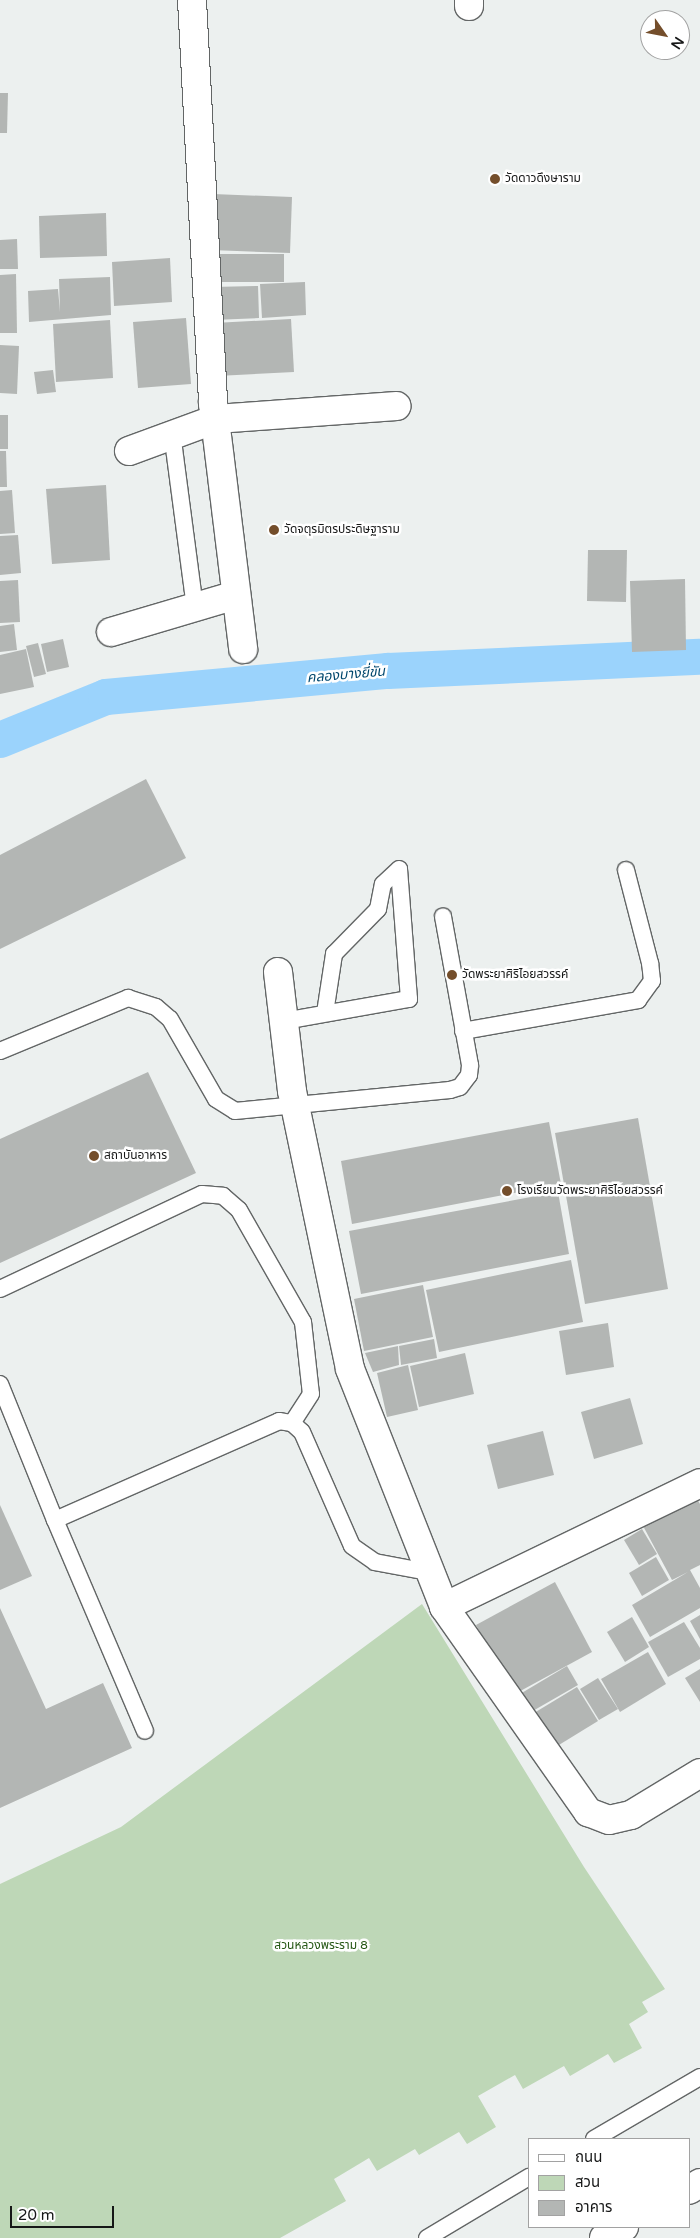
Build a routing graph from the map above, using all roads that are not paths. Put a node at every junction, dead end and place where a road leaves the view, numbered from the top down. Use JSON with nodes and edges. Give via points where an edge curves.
{"nodes":[{"id":1,"x":192,"y":0,"type":"edge"},
{"id":2,"x":397,"y":406,"type":"dead end"},
{"id":3,"x":216,"y":419,"type":"junction"},
{"id":4,"x":172,"y":433,"type":"junction"},
{"id":5,"x":129,"y":451,"type":"dead end"},
{"id":6,"x":236,"y":595,"type":"junction"},
{"id":7,"x":195,"y":607,"type":"junction"},
{"id":8,"x":111,"y":632,"type":"dead end"},
{"id":9,"x":243,"y":649,"type":"dead end"},
{"id":10,"x":626,"y":870,"type":"dead end"},
{"id":11,"x":443,"y":916,"type":"dead end"},
{"id":12,"x":278,"y":972,"type":"dead end"},
{"id":13,"x":325,"y":1013,"type":"junction"},
{"id":14,"x":284,"y":1021,"type":"junction"},
{"id":15,"x":463,"y":1031,"type":"junction"},
{"id":16,"x":0,"y":1051,"type":"edge"},
{"id":17,"x":296,"y":1108,"type":"junction"},
{"id":18,"x":0,"y":1289,"type":"edge"},
{"id":19,"x":0,"y":1384,"type":"edge"},
{"id":20,"x":292,"y":1423,"type":"junction"},
{"id":21,"x":700,"y":1483,"type":"edge"},
{"id":22,"x":55,"y":1520,"type":"junction"},
{"id":23,"x":428,"y":1572,"type":"junction"},
{"id":24,"x":444,"y":1607,"type":"junction"},
{"id":25,"x":145,"y":1732,"type":"dead end"},
{"id":26,"x":700,"y":1773,"type":"edge"},
{"id":27,"x":700,"y":2077,"type":"edge"},
{"id":28,"x":596,"y":2138,"type":"edge"},
{"id":29,"x":528,"y":2179,"type":"edge"},
{"id":30,"x":622,"y":2228,"type":"edge"},
{"id":31,"x":426,"y":2238,"type":"edge"},
{"id":32,"x":604,"y":2238,"type":"edge"}],
"edges":[{"from":1,"to":3,"type":"street"},
{"from":2,"to":3,"type":"street"},
{"from":3,"to":4,"type":"street"},
{"from":3,"to":6,"type":"street"},
{"from":4,"to":5,"type":"street"},
{"from":4,"to":7,"type":"lane"},
{"from":6,"to":7,"type":"street"},
{"from":6,"to":9,"type":"street"},
{"from":7,"to":8,"type":"street"},
{"from":10,"to":15,"type":"lane","via":[[652,981],[638,1000]]},
{"from":11,"to":15,"type":"lane"},
{"from":12,"to":14,"type":"street"},
{"from":13,"to":13,"type":"lane","via":[[408,999],[399,869],[383,884],[378,909],[334,954]]},
{"from":13,"to":14,"type":"lane"},
{"from":14,"to":17,"type":"street"},
{"from":15,"to":17,"type":"lane","via":[[470,1065],[469,1074],[460,1086]]},
{"from":16,"to":17,"type":"lane","via":[[128,998],[156,1007],[170,1019],[220,1104],[240,1111]]},
{"from":17,"to":23,"type":"street","via":[[350,1369]]},
{"from":18,"to":20,"type":"lane","via":[[202,1194],[223,1196],[239,1210],[303,1322],[311,1394]]},
{"from":19,"to":22,"type":"lane"},
{"from":20,"to":22,"type":"lane","via":[[279,1421]]},
{"from":20,"to":23,"type":"lane","via":[[302,1432],[352,1546],[382,1564]]},
{"from":21,"to":24,"type":"street"},
{"from":22,"to":25,"type":"lane"},
{"from":23,"to":24,"type":"street"},
{"from":24,"to":26,"type":"street","via":[[588,1812],[608,1820],[631,1815]]},
{"from":27,"to":28,"type":"lane"},
{"from":29,"to":31,"type":"lane"},
{"from":30,"to":32,"type":"street"}]}
